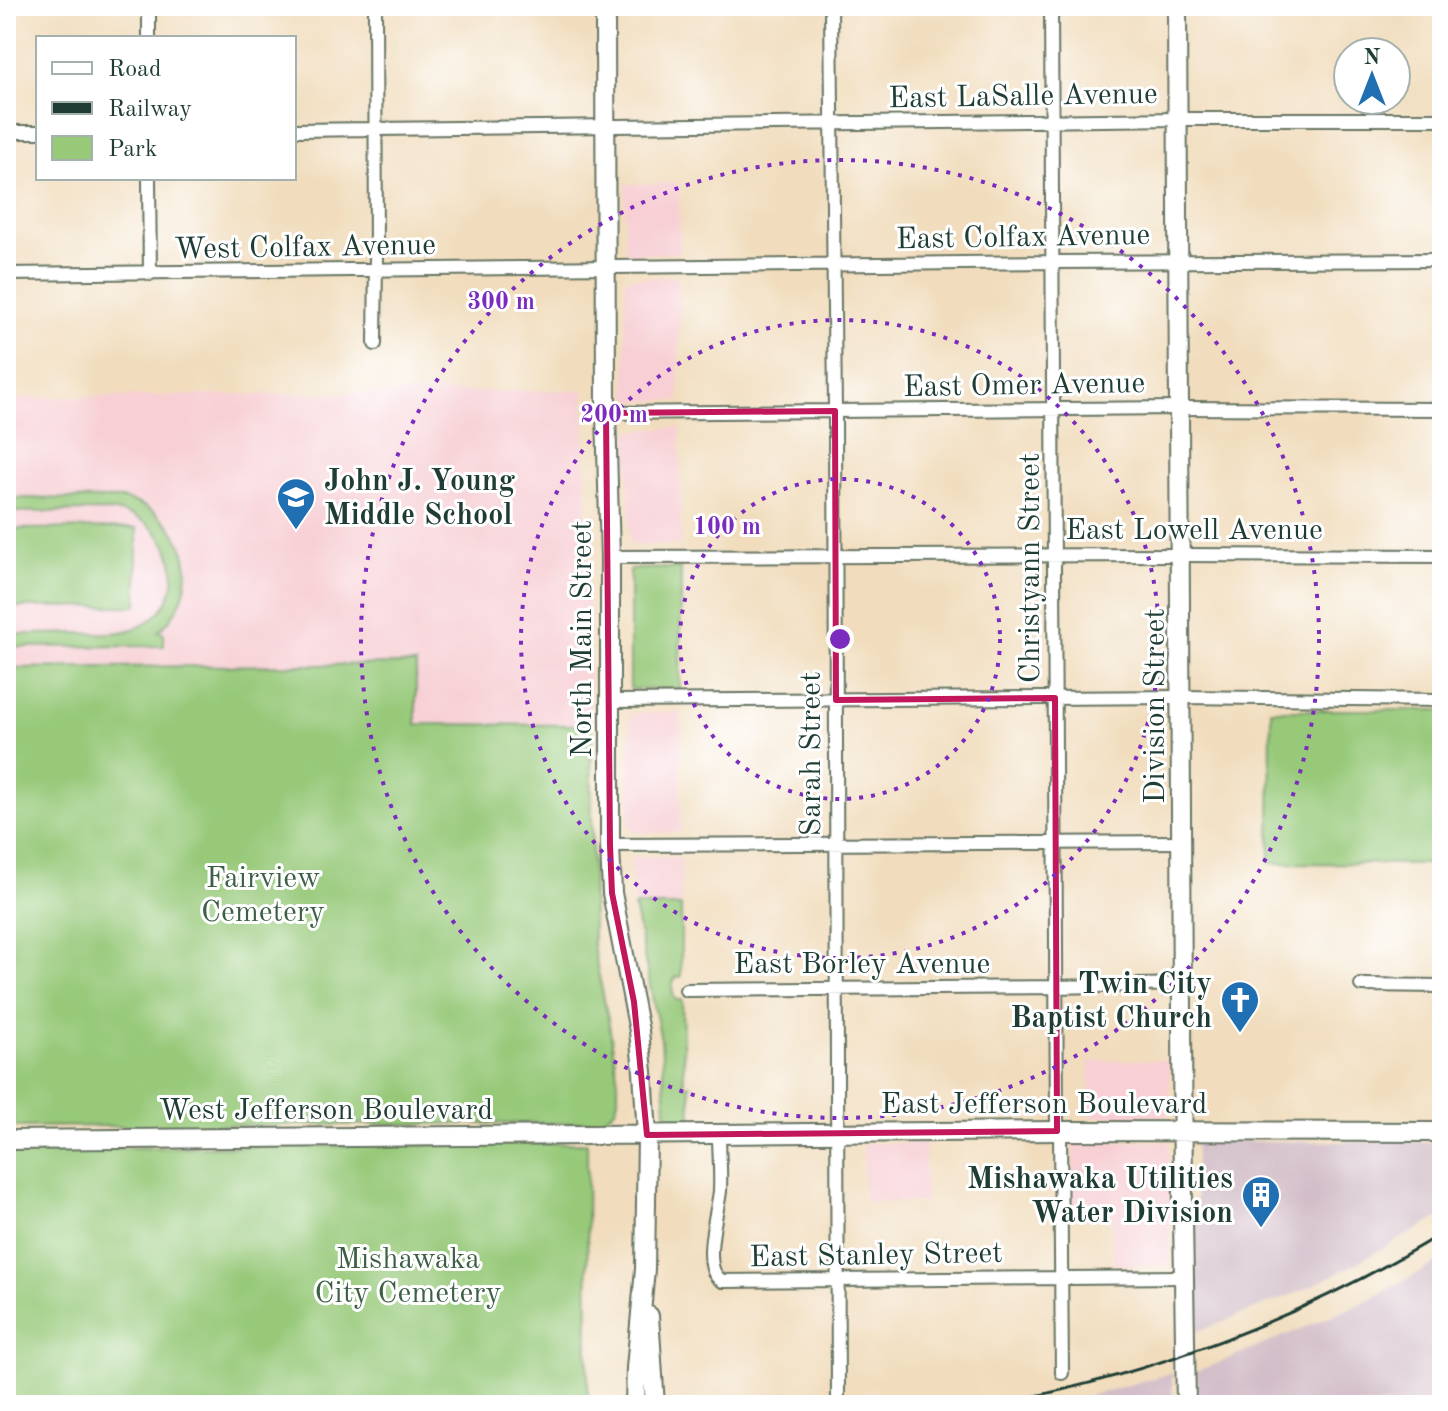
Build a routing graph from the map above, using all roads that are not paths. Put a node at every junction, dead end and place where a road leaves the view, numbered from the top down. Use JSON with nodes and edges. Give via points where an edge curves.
{"nodes":[{"id":1,"x":149,"y":6,"type":"edge"},
{"id":2,"x":375,"y":6,"type":"edge"},
{"id":3,"x":605,"y":6,"type":"edge"},
{"id":4,"x":831,"y":6,"type":"edge"},
{"id":5,"x":1051,"y":6,"type":"edge"},
{"id":6,"x":1177,"y":6,"type":"edge"},
{"id":7,"x":149,"y":36,"type":"edge"},
{"id":8,"x":1179,"y":119,"type":"junction"},
{"id":9,"x":1442,"y":119,"type":"edge"},
{"id":10,"x":1052,"y":121,"type":"junction"},
{"id":11,"x":832,"y":123,"type":"junction"},
{"id":12,"x":605,"y":126,"type":"junction"},
{"id":13,"x":375,"y":129,"type":"junction"},
{"id":14,"x":296,"y":130,"type":"edge"},
{"id":15,"x":6,"y":132,"type":"edge"},
{"id":16,"x":36,"y":132,"type":"edge"},
{"id":17,"x":149,"y":180,"type":"edge"},
{"id":18,"x":1442,"y":260,"type":"edge"},
{"id":19,"x":1179,"y":261,"type":"junction"},
{"id":20,"x":1053,"y":262,"type":"junction"},
{"id":21,"x":834,"y":264,"type":"junction"},
{"id":22,"x":605,"y":267,"type":"junction"},
{"id":23,"x":375,"y":271,"type":"junction"},
{"id":24,"x":6,"y":274,"type":"edge"},
{"id":25,"x":150,"y":274,"type":"junction"},
{"id":26,"x":375,"y":344,"type":"dead end"},
{"id":27,"x":1180,"y":408,"type":"junction"},
{"id":28,"x":1054,"y":409,"type":"junction"},
{"id":29,"x":1442,"y":409,"type":"edge"},
{"id":30,"x":835,"y":411,"type":"junction"},
{"id":31,"x":606,"y":413,"type":"junction"},
{"id":32,"x":1055,"y":555,"type":"junction"},
{"id":33,"x":1181,"y":555,"type":"junction"},
{"id":34,"x":1442,"y":556,"type":"edge"},
{"id":35,"x":610,"y":557,"type":"junction"},
{"id":36,"x":836,"y":557,"type":"junction"},
{"id":37,"x":1182,"y":697,"type":"junction"},
{"id":38,"x":1055,"y":698,"type":"junction"},
{"id":39,"x":836,"y":700,"type":"junction"},
{"id":40,"x":1442,"y":700,"type":"edge"},
{"id":41,"x":611,"y":701,"type":"junction"},
{"id":42,"x":1183,"y":842,"type":"junction"},
{"id":43,"x":1056,"y":843,"type":"junction"},
{"id":44,"x":610,"y":845,"type":"junction"},
{"id":45,"x":837,"y":845,"type":"junction"},
{"id":46,"x":1183,"y":984,"type":"junction"},
{"id":47,"x":1361,"y":985,"type":"dead end"},
{"id":48,"x":1442,"y":986,"type":"edge"},
{"id":49,"x":1056,"y":987,"type":"junction"},
{"id":50,"x":838,"y":989,"type":"junction"},
{"id":51,"x":686,"y":990,"type":"dead end"},
{"id":52,"x":1183,"y":1130,"type":"junction"},
{"id":53,"x":1059,"y":1131,"type":"junction"},
{"id":54,"x":837,"y":1132,"type":"junction"},
{"id":55,"x":1442,"y":1132,"type":"edge"},
{"id":56,"x":719,"y":1134,"type":"junction"},
{"id":57,"x":647,"y":1135,"type":"junction"},
{"id":58,"x":6,"y":1140,"type":"edge"},
{"id":59,"x":645,"y":1269,"type":"junction"},
{"id":60,"x":1184,"y":1277,"type":"junction"},
{"id":61,"x":1061,"y":1278,"type":"junction"},
{"id":62,"x":837,"y":1281,"type":"junction"},
{"id":63,"x":1062,"y":1373,"type":"dead end"},
{"id":64,"x":635,"y":1405,"type":"edge"},
{"id":65,"x":655,"y":1405,"type":"edge"},
{"id":66,"x":838,"y":1405,"type":"edge"},
{"id":67,"x":1186,"y":1405,"type":"edge"}],
"edges":[{"from":1,"to":7,"type":"street"},
{"from":2,"to":13,"type":"street"},
{"from":3,"to":12,"type":"street","name":"North Main Street"},
{"from":4,"to":11,"type":"street","name":"Sarah Street"},
{"from":5,"to":10,"type":"street","name":"Christyann Street"},
{"from":6,"to":8,"type":"street","name":"Division Street"},
{"from":8,"to":9,"type":"street","name":"East LaSalle Avenue"},
{"from":8,"to":10,"type":"street","name":"East LaSalle Avenue"},
{"from":8,"to":19,"type":"street","name":"Division Street"},
{"from":10,"to":11,"type":"street","name":"East LaSalle Avenue"},
{"from":10,"to":20,"type":"street","name":"Christyann Street"},
{"from":11,"to":12,"type":"street","name":"East LaSalle Avenue"},
{"from":11,"to":21,"type":"street","name":"Sarah Street"},
{"from":12,"to":13,"type":"street","name":"East LaSalle Avenue"},
{"from":12,"to":22,"type":"street","name":"North Main Street"},
{"from":13,"to":14,"type":"street","name":"East LaSalle Avenue"},
{"from":13,"to":23,"type":"street"},
{"from":15,"to":16,"type":"street"},
{"from":17,"to":25,"type":"street"},
{"from":18,"to":19,"type":"street","name":"East Colfax Avenue"},
{"from":19,"to":20,"type":"street","name":"East Colfax Avenue"},
{"from":19,"to":27,"type":"street","name":"Division Street"},
{"from":20,"to":21,"type":"street","name":"East Colfax Avenue"},
{"from":20,"to":28,"type":"street","name":"Christyann Street"},
{"from":21,"to":22,"type":"street","name":"East Colfax Avenue"},
{"from":21,"to":30,"type":"street","name":"Sarah Street"},
{"from":22,"to":23,"type":"street","name":"West Colfax Avenue"},
{"from":22,"to":31,"type":"street","name":"North Main Street"},
{"from":23,"to":25,"type":"street","name":"West Colfax Avenue"},
{"from":23,"to":26,"type":"street"},
{"from":24,"to":25,"type":"street","name":"West Colfax Avenue"},
{"from":27,"to":28,"type":"street","name":"East Omer Avenue"},
{"from":27,"to":29,"type":"street","name":"East Omer Avenue"},
{"from":27,"to":33,"type":"street","name":"Division Street"},
{"from":28,"to":30,"type":"street","name":"East Omer Avenue"},
{"from":28,"to":32,"type":"street","name":"Christyann Street"},
{"from":30,"to":31,"type":"street","name":"East Omer Avenue"},
{"from":30,"to":36,"type":"street","name":"Sarah Street"},
{"from":31,"to":35,"type":"street","name":"North Main Street"},
{"from":32,"to":33,"type":"street","name":"East Lowell Avenue"},
{"from":32,"to":36,"type":"street","name":"East Lowell Avenue"},
{"from":32,"to":38,"type":"street","name":"Christyann Street"},
{"from":33,"to":34,"type":"street","name":"East Lowell Avenue"},
{"from":33,"to":37,"type":"street","name":"Division Street"},
{"from":35,"to":36,"type":"street","name":"East Lowell Avenue"},
{"from":35,"to":41,"type":"street","name":"North Main Street"},
{"from":36,"to":39,"type":"street","name":"Sarah Street"},
{"from":37,"to":38,"type":"street"},
{"from":37,"to":40,"type":"street"},
{"from":37,"to":42,"type":"street","name":"Division Street"},
{"from":38,"to":39,"type":"street"},
{"from":38,"to":43,"type":"street","name":"Christyann Street"},
{"from":39,"to":41,"type":"street"},
{"from":39,"to":45,"type":"street","name":"Sarah Street"},
{"from":41,"to":44,"type":"street","name":"North Main Street"},
{"from":42,"to":43,"type":"street"},
{"from":42,"to":46,"type":"street","name":"Division Street"},
{"from":43,"to":45,"type":"street"},
{"from":43,"to":49,"type":"street","name":"Christyann Street"},
{"from":44,"to":45,"type":"street"},
{"from":44,"to":57,"type":"street","name":"North Main Street","via":[[618,934],[639,1031]]},
{"from":45,"to":50,"type":"street","name":"Sarah Street"},
{"from":46,"to":49,"type":"street","name":"East Borley Avenue"},
{"from":46,"to":52,"type":"street","name":"Division Street"},
{"from":47,"to":48,"type":"street"},
{"from":49,"to":50,"type":"street","name":"East Borley Avenue"},
{"from":49,"to":53,"type":"street","name":"Christyann Street"},
{"from":50,"to":51,"type":"street","name":"East Borley Avenue"},
{"from":50,"to":54,"type":"street","name":"Sarah Street"},
{"from":52,"to":53,"type":"street","name":"East Jefferson Boulevard"},
{"from":52,"to":55,"type":"street","name":"East Jefferson Boulevard"},
{"from":52,"to":60,"type":"street","name":"Division Street"},
{"from":53,"to":54,"type":"street","name":"East Jefferson Boulevard"},
{"from":53,"to":61,"type":"street","name":"Christyann Street"},
{"from":54,"to":56,"type":"street","name":"East Jefferson Boulevard"},
{"from":54,"to":62,"type":"street","name":"Sarah Street"},
{"from":56,"to":57,"type":"street","name":"East Jefferson Boulevard"},
{"from":56,"to":62,"type":"street","name":"East Stanley Street","via":[[720,1190],[712,1233],[712,1270],[717,1278]]},
{"from":57,"to":58,"type":"street","name":"West Jefferson Boulevard"},
{"from":57,"to":59,"type":"street","name":"North Main Street"},
{"from":59,"to":64,"type":"street","name":"North Main Street"},
{"from":59,"to":65,"type":"street","name":"North Main Street"},
{"from":60,"to":61,"type":"street","name":"East Stanley Street"},
{"from":60,"to":67,"type":"street","name":"Division Street"},
{"from":61,"to":62,"type":"street","name":"East Stanley Street"},
{"from":61,"to":63,"type":"street","name":"Christyann Street"},
{"from":62,"to":66,"type":"street","name":"Sarah Street"}]}
